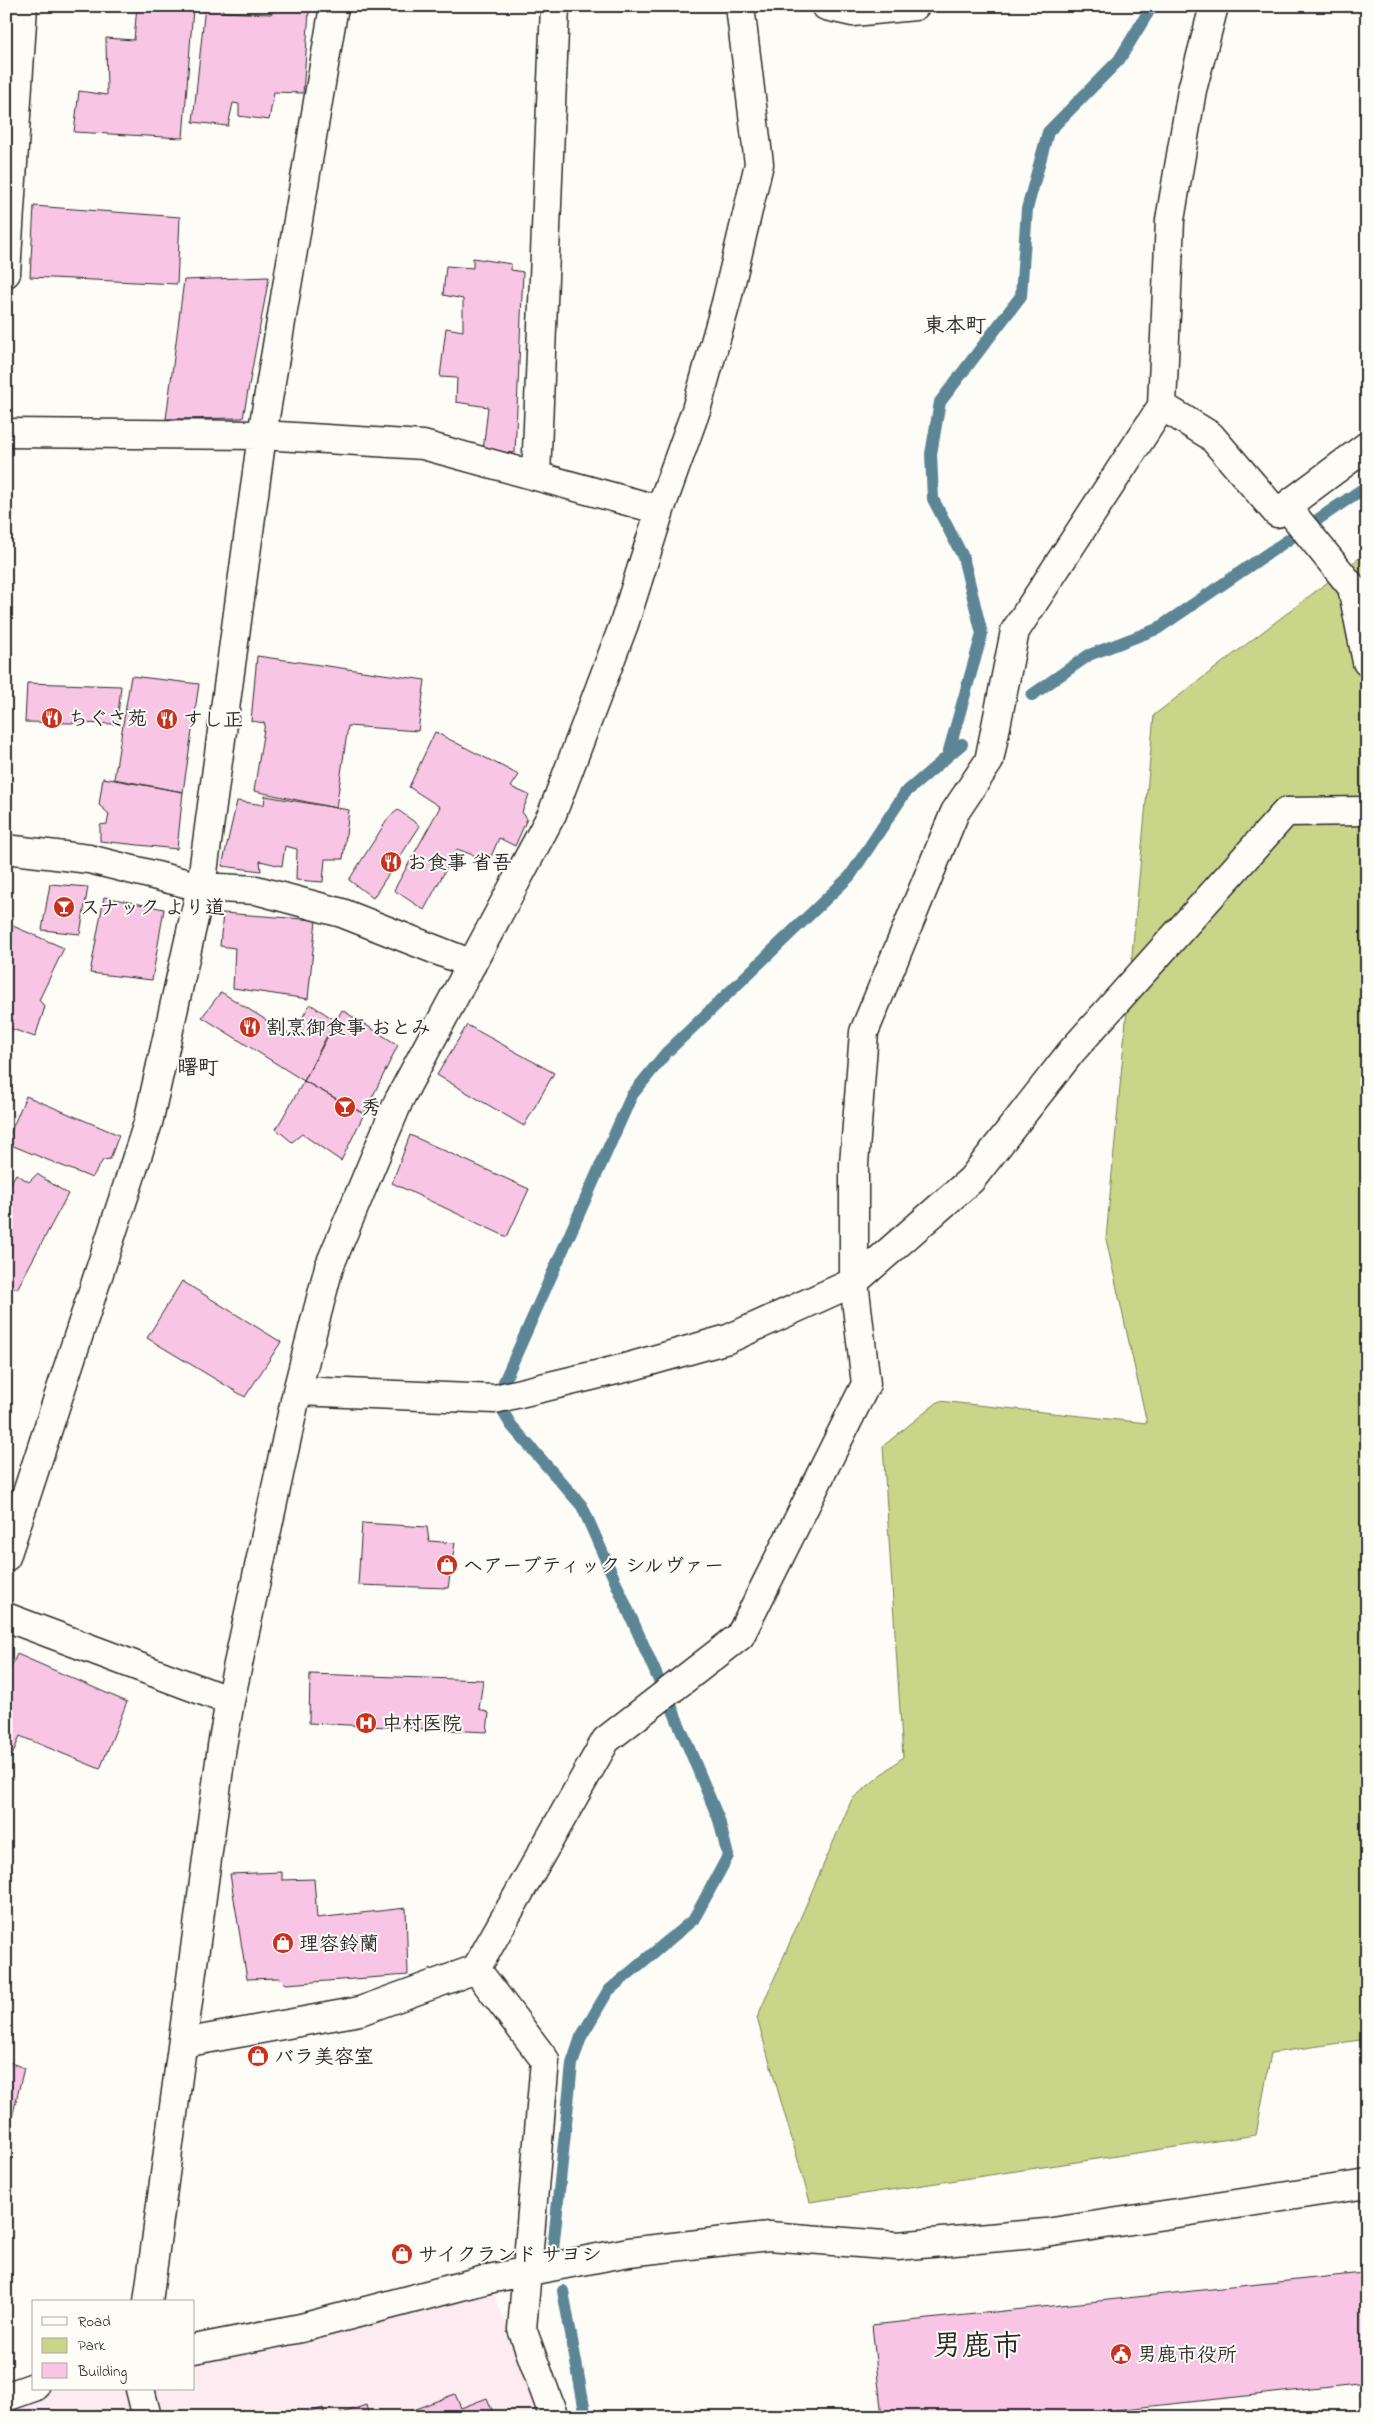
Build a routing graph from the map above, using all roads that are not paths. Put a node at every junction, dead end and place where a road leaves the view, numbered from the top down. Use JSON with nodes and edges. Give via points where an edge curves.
{"nodes":[{"id":1,"x":23,"y":6,"type":"edge"},
{"id":2,"x":334,"y":6,"type":"edge"},
{"id":3,"x":555,"y":6,"type":"edge"},
{"id":4,"x":740,"y":6,"type":"edge"},
{"id":5,"x":826,"y":6,"type":"edge"},
{"id":6,"x":915,"y":6,"type":"edge"},
{"id":7,"x":1214,"y":6,"type":"edge"},
{"id":8,"x":6,"y":273,"type":"edge"},
{"id":9,"x":1162,"y":406,"type":"junction"},
{"id":10,"x":6,"y":433,"type":"edge"},
{"id":11,"x":262,"y":435,"type":"junction"},
{"id":12,"x":1367,"y":446,"type":"edge"},
{"id":13,"x":536,"y":476,"type":"junction"},
{"id":14,"x":1286,"y":506,"type":"junction"},
{"id":15,"x":660,"y":510,"type":"junction"},
{"id":16,"x":1367,"y":662,"type":"edge"},
{"id":17,"x":1367,"y":811,"type":"edge"},
{"id":18,"x":6,"y":849,"type":"edge"},
{"id":19,"x":200,"y":887,"type":"junction"},
{"id":20,"x":472,"y":964,"type":"junction"},
{"id":21,"x":854,"y":1282,"type":"junction"},
{"id":22,"x":297,"y":1391,"type":"junction"},
{"id":23,"x":6,"y":1557,"type":"edge"},
{"id":24,"x":6,"y":1617,"type":"edge"},
{"id":25,"x":230,"y":1701,"type":"junction"},
{"id":26,"x":476,"y":1969,"type":"junction"},
{"id":27,"x":183,"y":2043,"type":"junction"},
{"id":28,"x":1367,"y":2184,"type":"edge"},
{"id":29,"x":528,"y":2272,"type":"junction"},
{"id":30,"x":148,"y":2300,"type":"edge"},
{"id":31,"x":195,"y":2349,"type":"edge"},
{"id":32,"x":32,"y":2388,"type":"edge"},
{"id":33,"x":140,"y":2390,"type":"edge"},
{"id":34,"x":6,"y":2397,"type":"edge"},
{"id":35,"x":146,"y":2417,"type":"edge"},
{"id":36,"x":554,"y":2417,"type":"edge"}],
"edges":[{"from":1,"to":8,"type":"street"},
{"from":2,"to":11,"type":"street"},
{"from":3,"to":13,"type":"street"},
{"from":4,"to":15,"type":"street","via":[[759,164],[726,303],[696,410]]},
{"from":5,"to":6,"type":"street","via":[[853,12]]},
{"from":7,"to":9,"type":"street","via":[[1192,90],[1170,220]]},
{"from":9,"to":14,"type":"street","via":[[1211,436],[1278,513]]},
{"from":9,"to":21,"type":"street","via":[[1015,632],[989,761],[955,812],[864,1032],[854,1164]]},
{"from":10,"to":11,"type":"street"},
{"from":11,"to":13,"type":"street","via":[[423,445]]},
{"from":11,"to":19,"type":"street"},
{"from":12,"to":14,"type":"street"},
{"from":13,"to":15,"type":"street"},
{"from":14,"to":16,"type":"street","via":[[1352,587]]},
{"from":15,"to":20,"type":"street","via":[[624,624],[552,814]]},
{"from":17,"to":21,"type":"street","via":[[1286,812],[1071,1052],[971,1180]]},
{"from":18,"to":19,"type":"street","via":[[89,859]]},
{"from":19,"to":20,"type":"street","via":[[256,890],[342,913]]},
{"from":19,"to":23,"type":"street","via":[[148,1123]]},
{"from":20,"to":22,"type":"street","via":[[399,1100],[329,1267]]},
{"from":21,"to":22,"type":"street","via":[[728,1339],[626,1368],[495,1399]]},
{"from":21,"to":26,"type":"street","via":[[866,1384],[740,1636],[606,1740]]},
{"from":22,"to":25,"type":"street"},
{"from":24,"to":25,"type":"street"},
{"from":25,"to":27,"type":"street"},
{"from":26,"to":27,"type":"street","via":[[360,2011]]},
{"from":26,"to":29,"type":"street","via":[[545,2060]]},
{"from":27,"to":30,"type":"street"},
{"from":28,"to":29,"type":"street","via":[[1046,2233],[897,2246],[769,2236],[629,2252]]},
{"from":29,"to":31,"type":"street","via":[[301,2328]]},
{"from":29,"to":36,"type":"street","via":[[522,2329]]},
{"from":32,"to":34,"type":"street"},
{"from":33,"to":35,"type":"street"}]}
